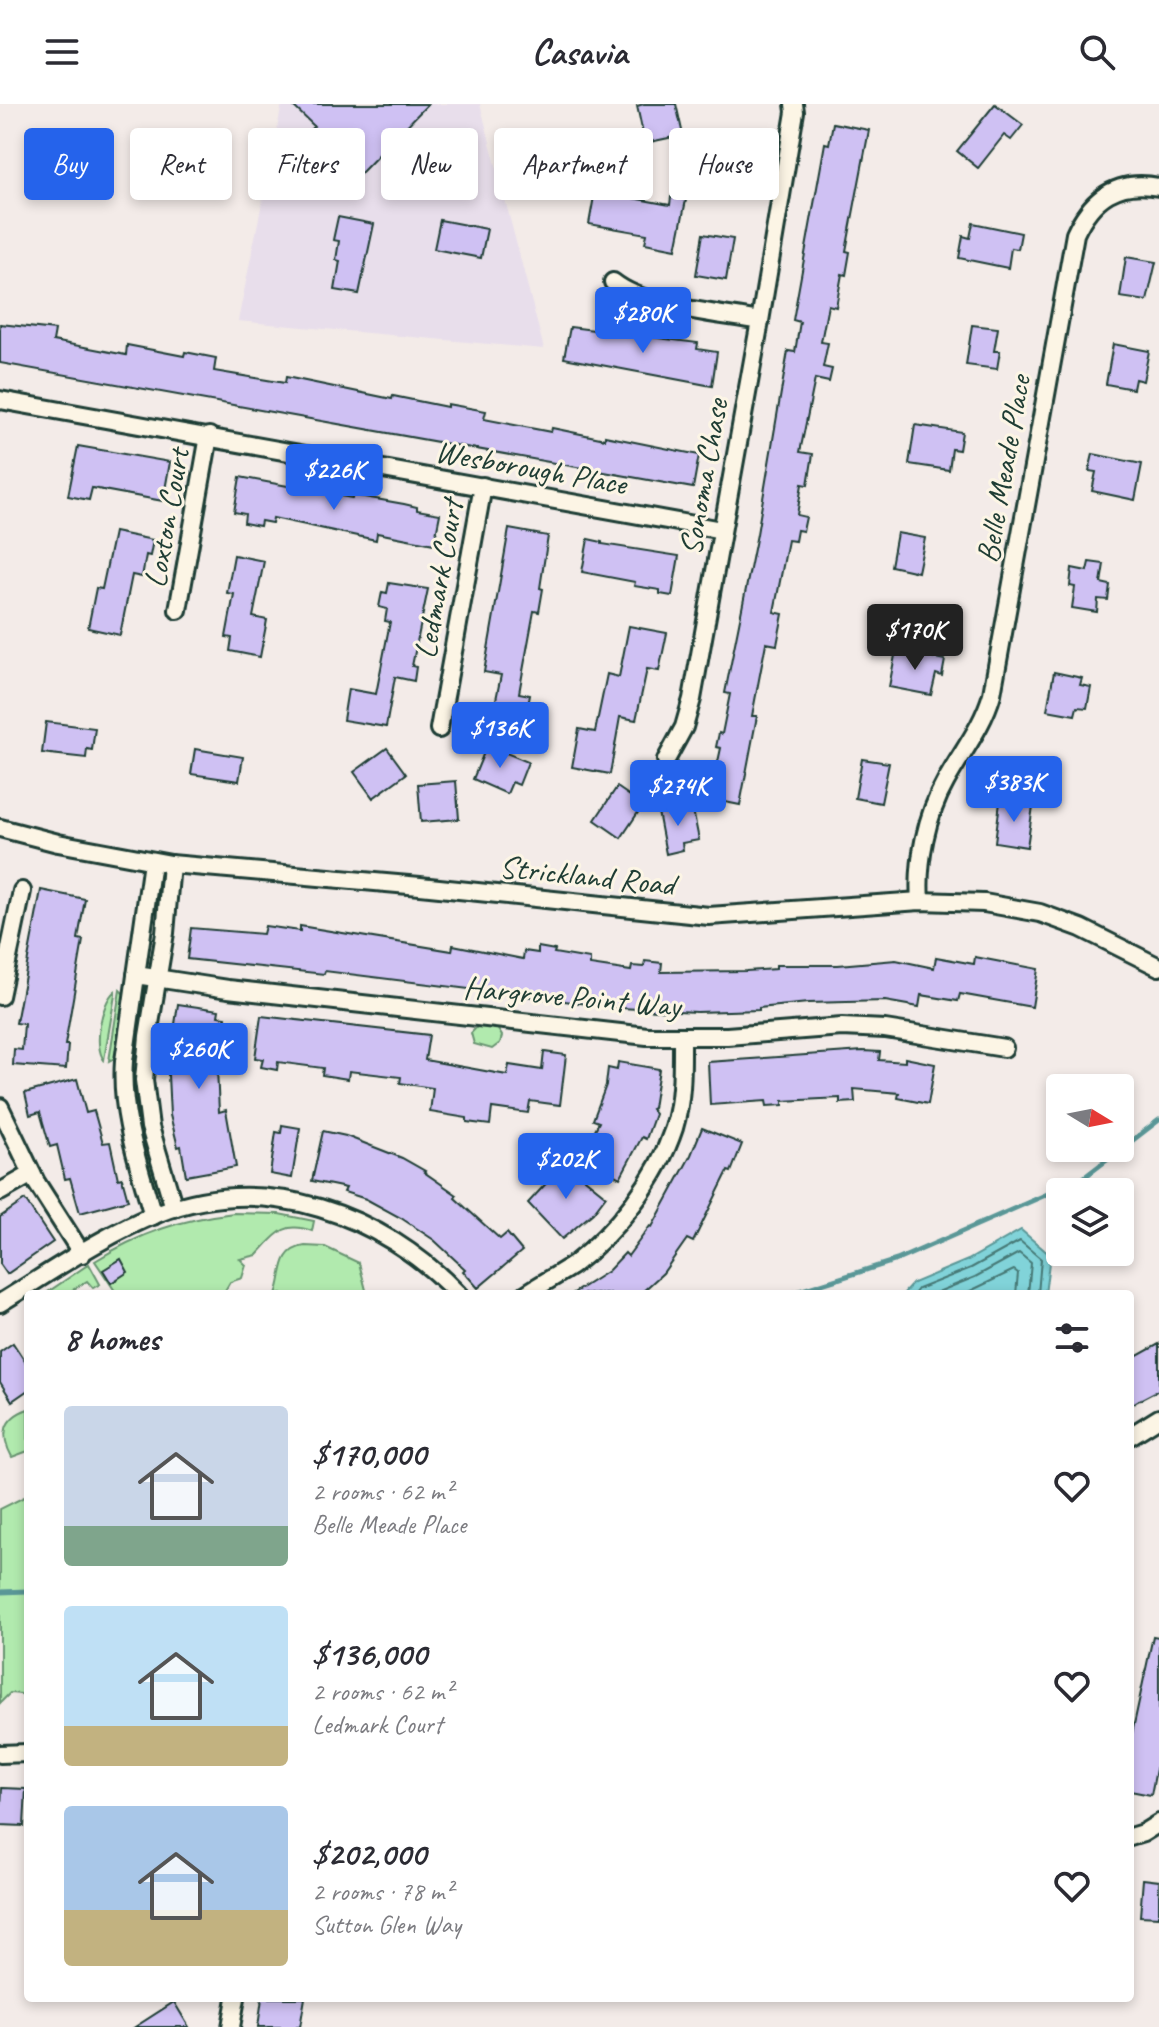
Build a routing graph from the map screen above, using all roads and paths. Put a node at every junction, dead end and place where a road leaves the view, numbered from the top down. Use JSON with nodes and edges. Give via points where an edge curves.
{"nodes":[{"id":1,"x":794,"y":104,"type":"edge"},
{"id":2,"x":1159,"y":187,"type":"edge"},
{"id":3,"x":613,"y":282,"type":"dead end"},
{"id":4,"x":760,"y":321,"type":"junction"},
{"id":5,"x":0,"y":400,"type":"edge"},
{"id":6,"x":209,"y":436,"type":"junction"},
{"id":7,"x":483,"y":486,"type":"junction"},
{"id":8,"x":722,"y":530,"type":"junction"},
{"id":9,"x":178,"y":610,"type":"dead end"},
{"id":10,"x":439,"y":729,"type":"dead end"},
{"id":11,"x":666,"y":760,"type":"dead end"},
{"id":12,"x":0,"y":828,"type":"edge"},
{"id":13,"x":152,"y":862,"type":"junction"},
{"id":14,"x":171,"y":864,"type":"junction"},
{"id":15,"x":22,"y":891,"type":"dead end"},
{"id":16,"x":920,"y":901,"type":"junction"},
{"id":17,"x":1159,"y":967,"type":"edge"},
{"id":18,"x":136,"y":975,"type":"junction"},
{"id":19,"x":157,"y":979,"type":"junction"},
{"id":20,"x":0,"y":996,"type":"edge"},
{"id":21,"x":682,"y":1036,"type":"junction"},
{"id":22,"x":1004,"y":1048,"type":"dead end"},
{"id":23,"x":0,"y":1107,"type":"edge"},
{"id":24,"x":32,"y":1174,"type":"junction"},
{"id":25,"x":0,"y":1192,"type":"edge"},
{"id":26,"x":174,"y":1208,"type":"junction"},
{"id":27,"x":153,"y":1216,"type":"junction"},
{"id":28,"x":82,"y":1254,"type":"junction"},
{"id":29,"x":454,"y":1290,"type":"edge"},
{"id":30,"x":532,"y":1290,"type":"edge"},
{"id":31,"x":0,"y":1303,"type":"edge"},
{"id":32,"x":1159,"y":1418,"type":"edge"},
{"id":33,"x":1134,"y":1434,"type":"edge"},
{"id":34,"x":24,"y":1753,"type":"edge"},
{"id":35,"x":0,"y":1754,"type":"edge"},
{"id":36,"x":1159,"y":1823,"type":"edge"},
{"id":37,"x":1134,"y":1835,"type":"edge"},
{"id":38,"x":235,"y":2002,"type":"edge"},
{"id":39,"x":231,"y":2027,"type":"edge"}],
"edges":[{"from":1,"to":4,"type":"street","name":"Sonoma Chase"},
{"from":2,"to":16,"type":"street","name":"Belle Meade Place","via":[[1129,185],[1106,195],[1087,210],[1075,234],[992,694],[934,809],[921,860]]},
{"from":3,"to":4,"type":"street","via":[[647,300]]},
{"from":4,"to":8,"type":"street","name":"Sonoma Chase"},
{"from":5,"to":6,"type":"street","name":"Wesborough Place"},
{"from":6,"to":7,"type":"street","name":"Wesborough Place"},
{"from":6,"to":9,"type":"street","name":"Loxton Court"},
{"from":7,"to":8,"type":"street","name":"Wesborough Place"},
{"from":7,"to":10,"type":"street","name":"Ledmark Court"},
{"from":8,"to":11,"type":"street","name":"Sonoma Chase","via":[[688,714]]},
{"from":12,"to":13,"type":"street","name":"Strickland Road"},
{"from":13,"to":14,"type":"street","name":"Strickland Road"},
{"from":13,"to":18,"type":"street"},
{"from":14,"to":16,"type":"street","name":"Strickland Road","via":[[709,916]]},
{"from":14,"to":19,"type":"street"},
{"from":15,"to":20,"type":"street"},
{"from":16,"to":17,"type":"street","name":"Strickland Road","via":[[1040,913]]},
{"from":18,"to":19,"type":"street","name":"Hargrove Point Way"},
{"from":18,"to":27,"type":"street","via":[[123,1095]]},
{"from":19,"to":21,"type":"street","name":"Hargrove Point Way","via":[[634,1035]]},
{"from":19,"to":26,"type":"street","via":[[144,1080],[150,1127]]},
{"from":21,"to":22,"type":"street","name":"Hargrove Point Way","via":[[842,1027]]},
{"from":21,"to":30,"type":"street","via":[[678,1112],[647,1182],[602,1240]]},
{"from":23,"to":24,"type":"street"},
{"from":24,"to":25,"type":"street"},
{"from":24,"to":28,"type":"street"},
{"from":26,"to":27,"type":"street"},
{"from":26,"to":29,"type":"street","via":[[262,1197],[317,1207],[399,1242]]},
{"from":27,"to":28,"type":"street"},
{"from":28,"to":31,"type":"street"},
{"from":32,"to":33,"type":"street"},
{"from":34,"to":35,"type":"street"},
{"from":36,"to":37,"type":"street"},
{"from":38,"to":39,"type":"street"}]}
